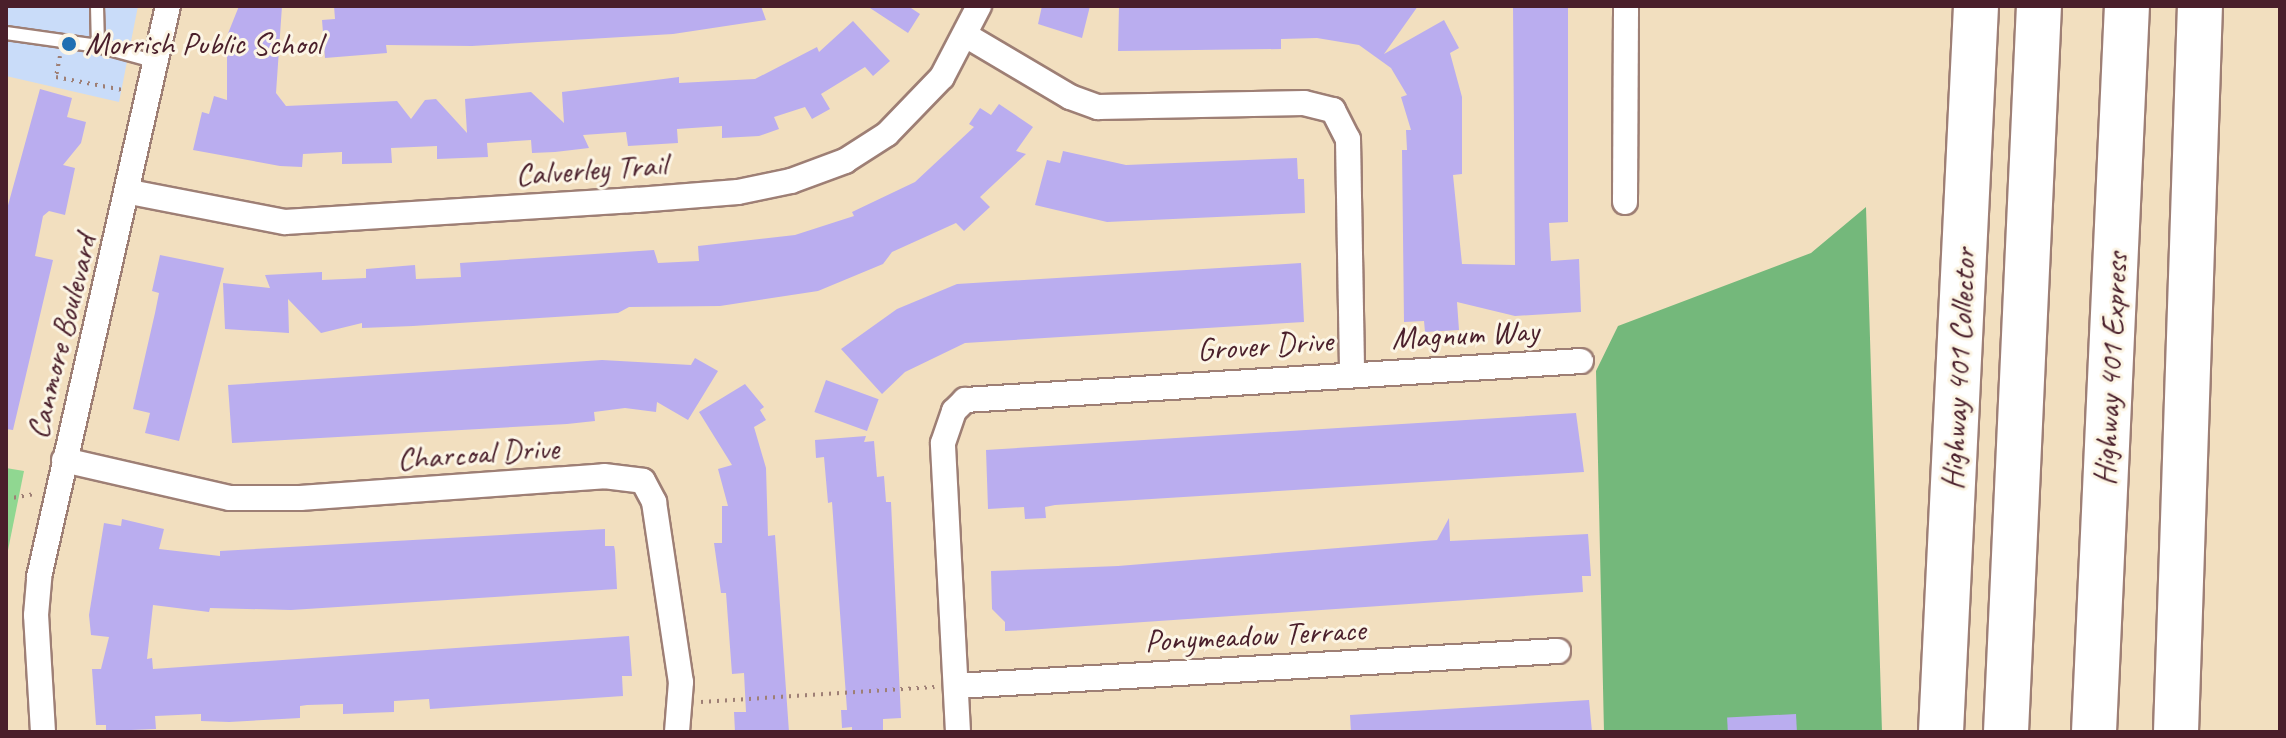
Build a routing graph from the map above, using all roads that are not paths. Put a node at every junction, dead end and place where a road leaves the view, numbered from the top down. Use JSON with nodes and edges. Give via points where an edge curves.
{"nodes":[{"id":1,"x":97,"y":6,"type":"edge"},
{"id":2,"x":168,"y":6,"type":"edge"},
{"id":3,"x":979,"y":6,"type":"edge"},
{"id":4,"x":1626,"y":6,"type":"edge"},
{"id":5,"x":1976,"y":6,"type":"edge"},
{"id":6,"x":2039,"y":6,"type":"edge"},
{"id":7,"x":2127,"y":6,"type":"edge"},
{"id":8,"x":2200,"y":6,"type":"edge"},
{"id":9,"x":6,"y":33,"type":"edge"},
{"id":10,"x":967,"y":36,"type":"junction"},
{"id":11,"x":98,"y":46,"type":"junction"},
{"id":12,"x":159,"y":63,"type":"junction"},
{"id":13,"x":130,"y":192,"type":"junction"},
{"id":14,"x":1625,"y":202,"type":"dead end"},
{"id":15,"x":1581,"y":361,"type":"dead end"},
{"id":16,"x":1352,"y":373,"type":"junction"},
{"id":17,"x":64,"y":460,"type":"junction"},
{"id":18,"x":1558,"y":651,"type":"dead end"},
{"id":19,"x":956,"y":686,"type":"junction"},
{"id":20,"x":43,"y":732,"type":"edge"},
{"id":21,"x":677,"y":732,"type":"edge"},
{"id":22,"x":958,"y":732,"type":"edge"},
{"id":23,"x":1941,"y":732,"type":"edge"},
{"id":24,"x":2006,"y":732,"type":"edge"},
{"id":25,"x":2094,"y":732,"type":"edge"},
{"id":26,"x":2176,"y":732,"type":"edge"}],
"edges":[{"from":1,"to":11,"type":"lane"},
{"from":2,"to":12,"type":"street","name":"Canmore Boulevard"},
{"from":3,"to":10,"type":"street","name":"Calverley Trail"},
{"from":4,"to":14,"type":"street"},
{"from":5,"to":23,"type":"highway","name":"Highway 401 Collector"},
{"from":6,"to":24,"type":"highway"},
{"from":7,"to":25,"type":"highway","name":"Highway 401 Express"},
{"from":8,"to":26,"type":"highway"},
{"from":9,"to":11,"type":"lane"},
{"from":10,"to":13,"type":"street","name":"Calverley Trail","via":[[942,77],[887,134],[821,172],[738,192],[285,222]]},
{"from":10,"to":16,"type":"street","name":"Grover Drive","via":[[1070,97],[1098,107],[1304,103],[1333,110],[1348,139]]},
{"from":11,"to":12,"type":"lane"},
{"from":12,"to":13,"type":"street","name":"Canmore Boulevard"},
{"from":13,"to":17,"type":"street","name":"Canmore Boulevard"},
{"from":15,"to":16,"type":"street","name":"Magnum Way"},
{"from":16,"to":19,"type":"street","name":"Grover Drive","via":[[965,400],[954,411],[943,443]]},
{"from":17,"to":20,"type":"street","name":"Canmore Boulevard","via":[[37,602]]},
{"from":17,"to":21,"type":"street","name":"Charcoal Drive","via":[[230,498],[300,498],[604,476],[643,481],[654,502],[681,682]]},
{"from":18,"to":19,"type":"street","name":"Ponymeadow Terrace"},
{"from":19,"to":22,"type":"street","name":"Grover Drive"}]}
